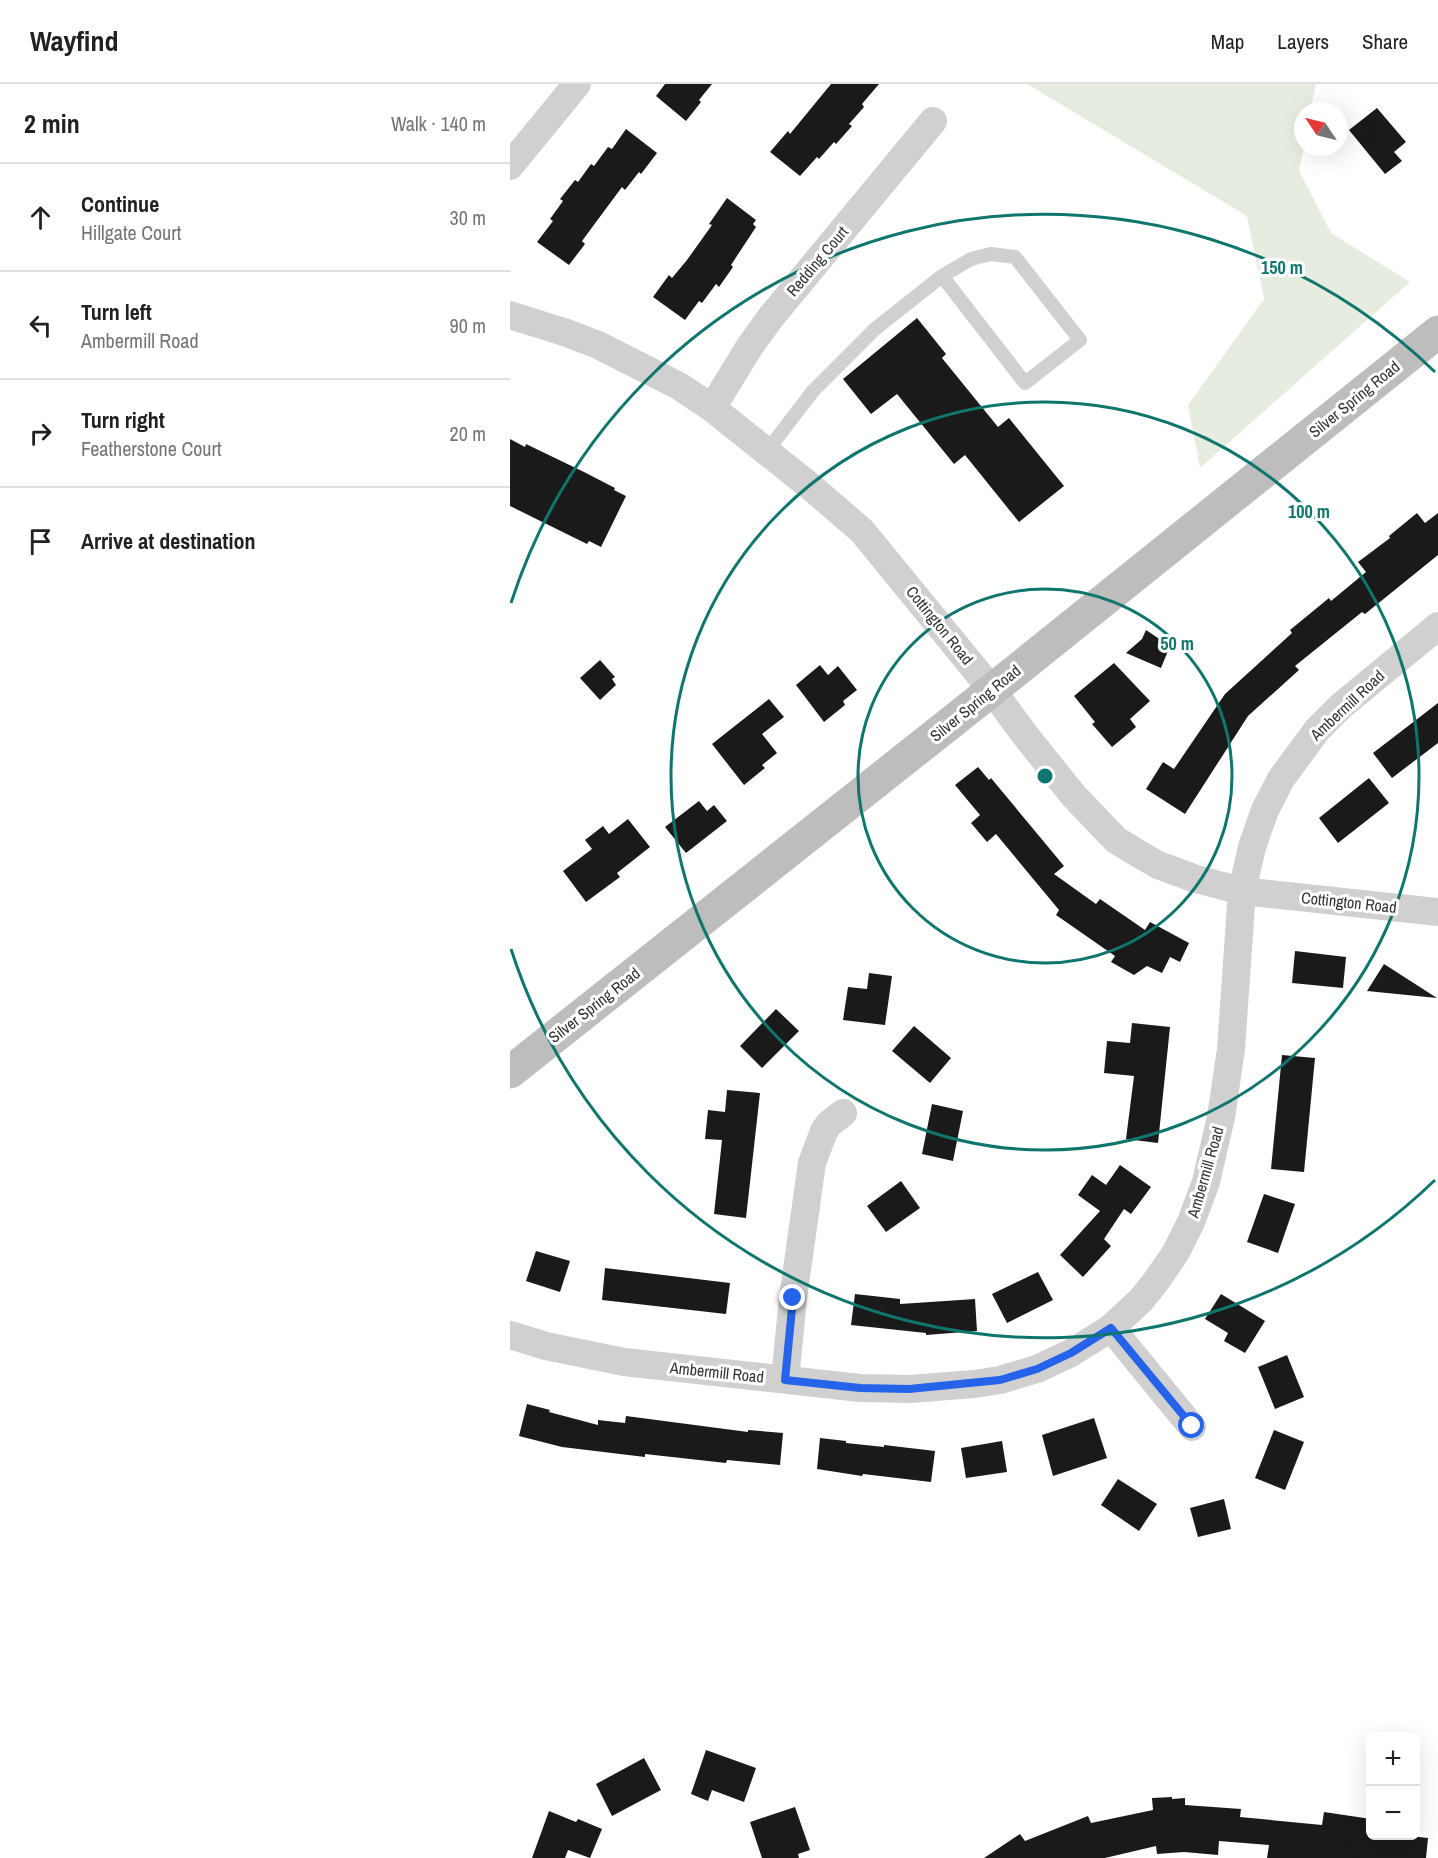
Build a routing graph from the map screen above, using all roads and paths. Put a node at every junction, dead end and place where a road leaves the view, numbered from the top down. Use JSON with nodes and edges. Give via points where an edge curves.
{"nodes":[{"id":1,"x":577,"y":84,"type":"edge"},
{"id":2,"x":933,"y":121,"type":"dead end"},
{"id":3,"x":510,"y":166,"type":"edge"},
{"id":4,"x":942,"y":276,"type":"junction"},
{"id":5,"x":510,"y":315,"type":"edge"},
{"id":6,"x":1438,"y":332,"type":"edge"},
{"id":7,"x":712,"y":408,"type":"junction"},
{"id":8,"x":767,"y":451,"type":"junction"},
{"id":9,"x":1438,"y":626,"type":"edge"},
{"id":10,"x":992,"y":690,"type":"junction"},
{"id":11,"x":1242,"y":891,"type":"junction"},
{"id":12,"x":1438,"y":912,"type":"edge"},
{"id":13,"x":510,"y":1072,"type":"edge"},
{"id":14,"x":843,"y":1113,"type":"dead end"},
{"id":15,"x":1111,"y":1328,"type":"junction"},
{"id":16,"x":510,"y":1335,"type":"edge"},
{"id":17,"x":785,"y":1380,"type":"junction"},
{"id":18,"x":1192,"y":1426,"type":"dead end"}],
"edges":[{"from":1,"to":3,"type":"street"},
{"from":2,"to":7,"type":"street","name":"Redding Court","via":[[771,317]]},
{"from":4,"to":4,"type":"lane","via":[[1024,383],[1080,340],[1015,257],[991,254],[971,259]]},
{"from":4,"to":8,"type":"lane","via":[[875,329],[813,391]]},
{"from":5,"to":7,"type":"street","name":"Cottington Road","via":[[598,345],[679,386]]},
{"from":6,"to":10,"type":"main road","name":"Silver Spring Road"},
{"from":7,"to":8,"type":"street","name":"Cottington Road"},
{"from":8,"to":10,"type":"street","name":"Cottington Road","via":[[862,531]]},
{"from":9,"to":11,"type":"street","name":"Ambermill Road","via":[[1341,706],[1302,747],[1259,825]]},
{"from":10,"to":11,"type":"street","name":"Cottington Road","via":[[1073,795],[1116,840],[1158,865]]},
{"from":10,"to":13,"type":"main road","name":"Silver Spring Road"},
{"from":11,"to":12,"type":"street","name":"Cottington Road"},
{"from":11,"to":15,"type":"street","name":"Ambermill Road","via":[[1231,1049],[1206,1182],[1176,1252],[1141,1300]]},
{"from":14,"to":17,"type":"street","via":[[824,1131],[812,1163]]},
{"from":15,"to":17,"type":"street","name":"Ambermill Road","via":[[1037,1369],[1000,1380],[900,1389]]},
{"from":15,"to":18,"type":"street"},
{"from":16,"to":17,"type":"street","name":"Ambermill Road","via":[[624,1362]]}]}
